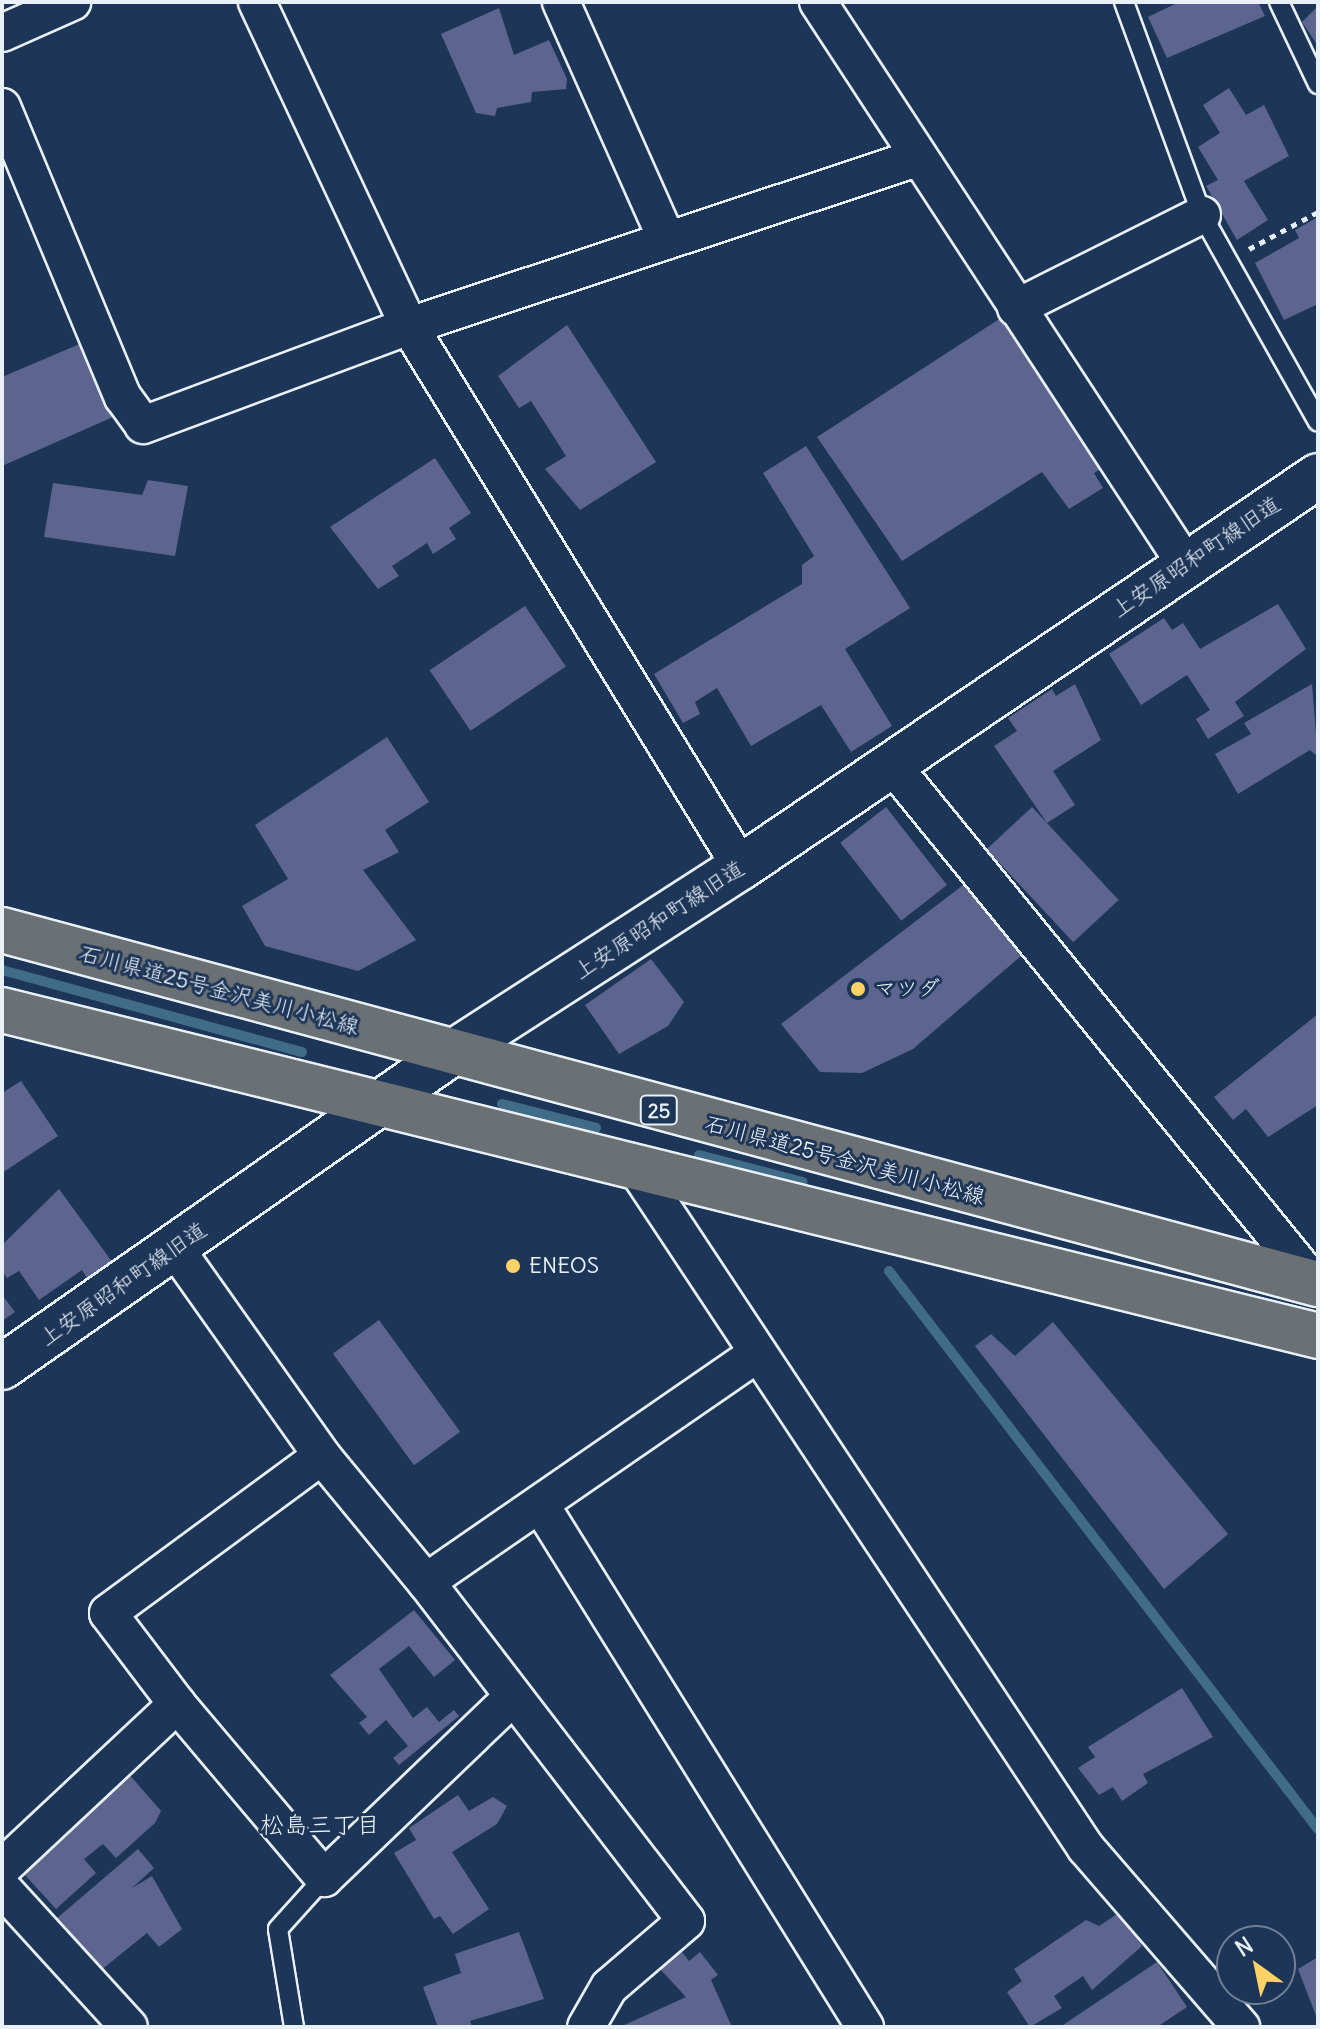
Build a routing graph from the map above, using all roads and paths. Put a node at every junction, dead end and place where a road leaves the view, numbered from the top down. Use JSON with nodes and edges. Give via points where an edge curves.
{"nodes":[{"id":1,"x":72,"y":2,"type":"edge"},
{"id":2,"x":257,"y":2,"type":"edge"},
{"id":3,"x":561,"y":2,"type":"edge"},
{"id":4,"x":818,"y":2,"type":"edge"},
{"id":5,"x":1124,"y":2,"type":"edge"},
{"id":6,"x":1279,"y":2,"type":"edge"},
{"id":7,"x":2,"y":33,"type":"edge"},
{"id":8,"x":1318,"y":84,"type":"edge"},
{"id":9,"x":2,"y":107,"type":"edge"},
{"id":10,"x":917,"y":158,"type":"junction"},
{"id":11,"x":1318,"y":212,"type":"edge"},
{"id":12,"x":1202,"y":215,"type":"junction"},
{"id":13,"x":667,"y":240,"type":"junction"},
{"id":14,"x":1227,"y":261,"type":"junction"},
{"id":15,"x":1016,"y":308,"type":"junction"},
{"id":16,"x":409,"y":326,"type":"junction"},
{"id":17,"x":1318,"y":422,"type":"edge"},
{"id":18,"x":1317,"y":479,"type":"edge"},
{"id":19,"x":1184,"y":562,"type":"junction"},
{"id":20,"x":893,"y":766,"type":"junction"},
{"id":21,"x":741,"y":867,"type":"junction"},
{"id":22,"x":2,"y":930,"type":"edge"},
{"id":23,"x":2,"y":1010,"type":"edge"},
{"id":24,"x":452,"y":1053,"type":"junction"},
{"id":25,"x":382,"y":1101,"type":"junction"},
{"id":26,"x":638,"y":1171,"type":"junction"},
{"id":27,"x":175,"y":1248,"type":"junction"},
{"id":28,"x":1316,"y":1284,"type":"edge"},
{"id":29,"x":1318,"y":1336,"type":"edge"},
{"id":30,"x":756,"y":1354,"type":"junction"},
{"id":31,"x":2,"y":1367,"type":"edge"},
{"id":32,"x":322,"y":1456,"type":"junction"},
{"id":33,"x":540,"y":1504,"type":"junction"},
{"id":34,"x":426,"y":1582,"type":"junction"},
{"id":35,"x":513,"y":1697,"type":"junction"},
{"id":36,"x":177,"y":1704,"type":"junction"},
{"id":37,"x":2,"y":1868,"type":"edge"},
{"id":38,"x":324,"y":1878,"type":"junction"},
{"id":39,"x":2,"y":1888,"type":"edge"},
{"id":40,"x":1235,"y":2025,"type":"edge"},
{"id":41,"x":129,"y":2027,"type":"edge"},
{"id":42,"x":294,"y":2027,"type":"edge"},
{"id":43,"x":586,"y":2027,"type":"edge"},
{"id":44,"x":865,"y":2027,"type":"edge"}],
"edges":[{"from":1,"to":7,"type":"street"},
{"from":2,"to":16,"type":"street"},
{"from":3,"to":13,"type":"street"},
{"from":4,"to":10,"type":"street"},
{"from":5,"to":12,"type":"lane"},
{"from":6,"to":8,"type":"lane"},
{"from":9,"to":16,"type":"street","via":[[123,397],[143,425]]},
{"from":10,"to":13,"type":"street"},
{"from":10,"to":15,"type":"street"},
{"from":11,"to":14,"type":"path"},
{"from":12,"to":14,"type":"lane"},
{"from":12,"to":15,"type":"street"},
{"from":13,"to":16,"type":"street"},
{"from":14,"to":17,"type":"lane"},
{"from":15,"to":19,"type":"street"},
{"from":16,"to":21,"type":"street"},
{"from":18,"to":19,"type":"street","name":"上安原昭和町線旧道"},
{"from":19,"to":20,"type":"street","name":"上安原昭和町線旧道"},
{"from":20,"to":21,"type":"street","name":"上安原昭和町線旧道"},
{"from":20,"to":28,"type":"street"},
{"from":21,"to":24,"type":"street","name":"上安原昭和町線旧道"},
{"from":22,"to":24,"type":"main road","name":"石川県道25号金沢美川小松線","number":"25"},
{"from":23,"to":25,"type":"main road"},
{"from":24,"to":25,"type":"street","name":"上安原昭和町線旧道"},
{"from":24,"to":28,"type":"main road","name":"石川県道25号金沢美川小松線","number":"25"},
{"from":25,"to":26,"type":"main road"},
{"from":25,"to":27,"type":"street","name":"上安原昭和町線旧道"},
{"from":26,"to":29,"type":"main road"},
{"from":26,"to":30,"type":"street"},
{"from":27,"to":31,"type":"street","name":"上安原昭和町線旧道"},
{"from":27,"to":32,"type":"street"},
{"from":30,"to":33,"type":"street"},
{"from":30,"to":40,"type":"street","via":[[1086,1848]]},
{"from":32,"to":34,"type":"street"},
{"from":32,"to":36,"type":"street","via":[[108,1613]]},
{"from":33,"to":34,"type":"street"},
{"from":33,"to":44,"type":"street"},
{"from":34,"to":35,"type":"street"},
{"from":35,"to":38,"type":"street"},
{"from":35,"to":43,"type":"street","via":[[686,1921],[609,1987]]},
{"from":36,"to":37,"type":"street"},
{"from":36,"to":38,"type":"street"},
{"from":38,"to":42,"type":"lane","via":[[278,1929]]},
{"from":39,"to":41,"type":"street"}]}
